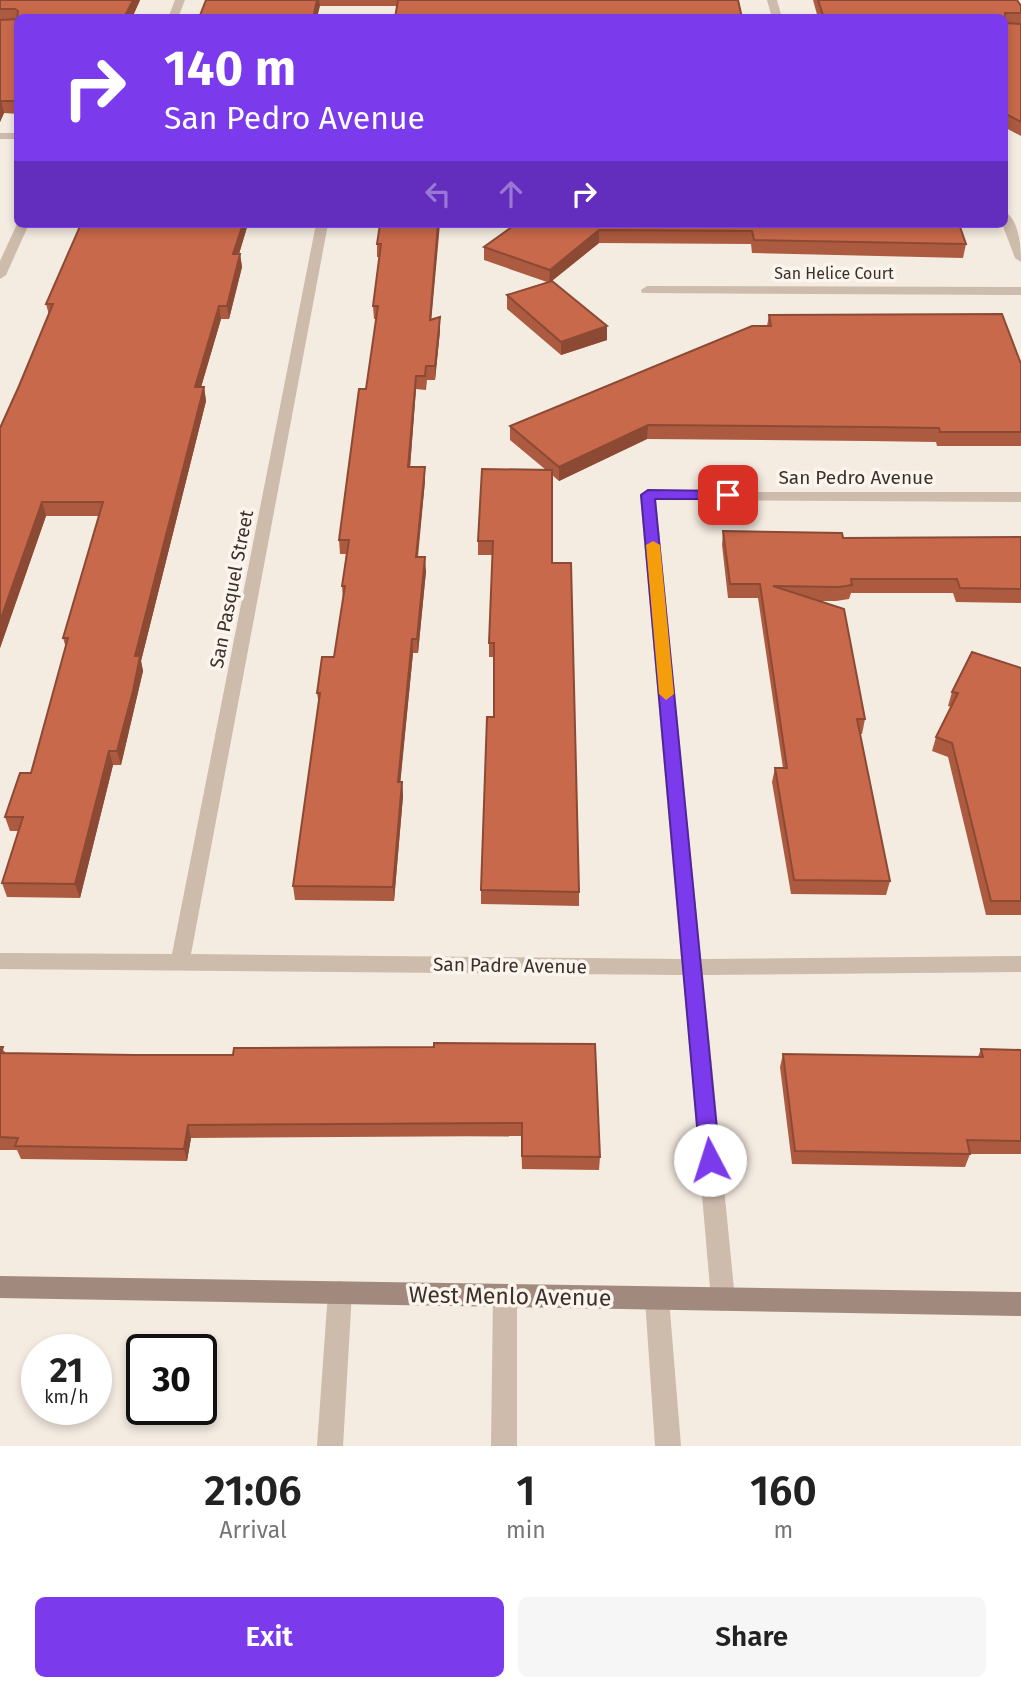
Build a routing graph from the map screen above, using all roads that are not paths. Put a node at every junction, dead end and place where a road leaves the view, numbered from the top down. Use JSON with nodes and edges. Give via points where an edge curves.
{"nodes":[{"id":1,"x":1008,"y":224,"type":"edge"},
{"id":2,"x":21,"y":228,"type":"edge"},
{"id":3,"x":321,"y":228,"type":"edge"},
{"id":4,"x":1021,"y":258,"type":"edge"},
{"id":5,"x":0,"y":275,"type":"edge"},
{"id":6,"x":647,"y":290,"type":"dead end"},
{"id":7,"x":1021,"y":291,"type":"edge"},
{"id":8,"x":1021,"y":497,"type":"edge"},
{"id":9,"x":0,"y":961,"type":"edge"},
{"id":10,"x":180,"y":962,"type":"junction"},
{"id":11,"x":1021,"y":964,"type":"edge"},
{"id":12,"x":691,"y":967,"type":"junction"},
{"id":13,"x":0,"y":1286,"type":"edge"},
{"id":14,"x":340,"y":1292,"type":"junction"},
{"id":15,"x":505,"y":1296,"type":"junction"},
{"id":16,"x":657,"y":1298,"type":"junction"},
{"id":17,"x":723,"y":1299,"type":"junction"},
{"id":18,"x":1021,"y":1304,"type":"edge"},
{"id":19,"x":330,"y":1446,"type":"edge"},
{"id":20,"x":504,"y":1446,"type":"edge"},
{"id":21,"x":668,"y":1446,"type":"edge"}],
"edges":[{"from":1,"to":4,"type":"street"},
{"from":2,"to":5,"type":"street"},
{"from":3,"to":10,"type":"street","name":"San Pasquel Street"},
{"from":6,"to":7,"type":"street","name":"San Helice Court"},
{"from":8,"to":12,"type":"street","name":"San Pedro Avenue","via":[[648,495]]},
{"from":9,"to":10,"type":"street","name":"San Padre Avenue"},
{"from":10,"to":12,"type":"street","name":"San Padre Avenue"},
{"from":11,"to":12,"type":"street","name":"San Padre Avenue"},
{"from":12,"to":17,"type":"street"},
{"from":13,"to":14,"type":"main road","name":"West Menlo Avenue"},
{"from":14,"to":15,"type":"main road","name":"West Menlo Avenue"},
{"from":14,"to":19,"type":"street"},
{"from":15,"to":16,"type":"main road","name":"West Menlo Avenue"},
{"from":15,"to":20,"type":"street"},
{"from":16,"to":17,"type":"main road","name":"West Menlo Avenue"},
{"from":16,"to":21,"type":"street"},
{"from":17,"to":18,"type":"main road","name":"West Menlo Avenue"}]}
